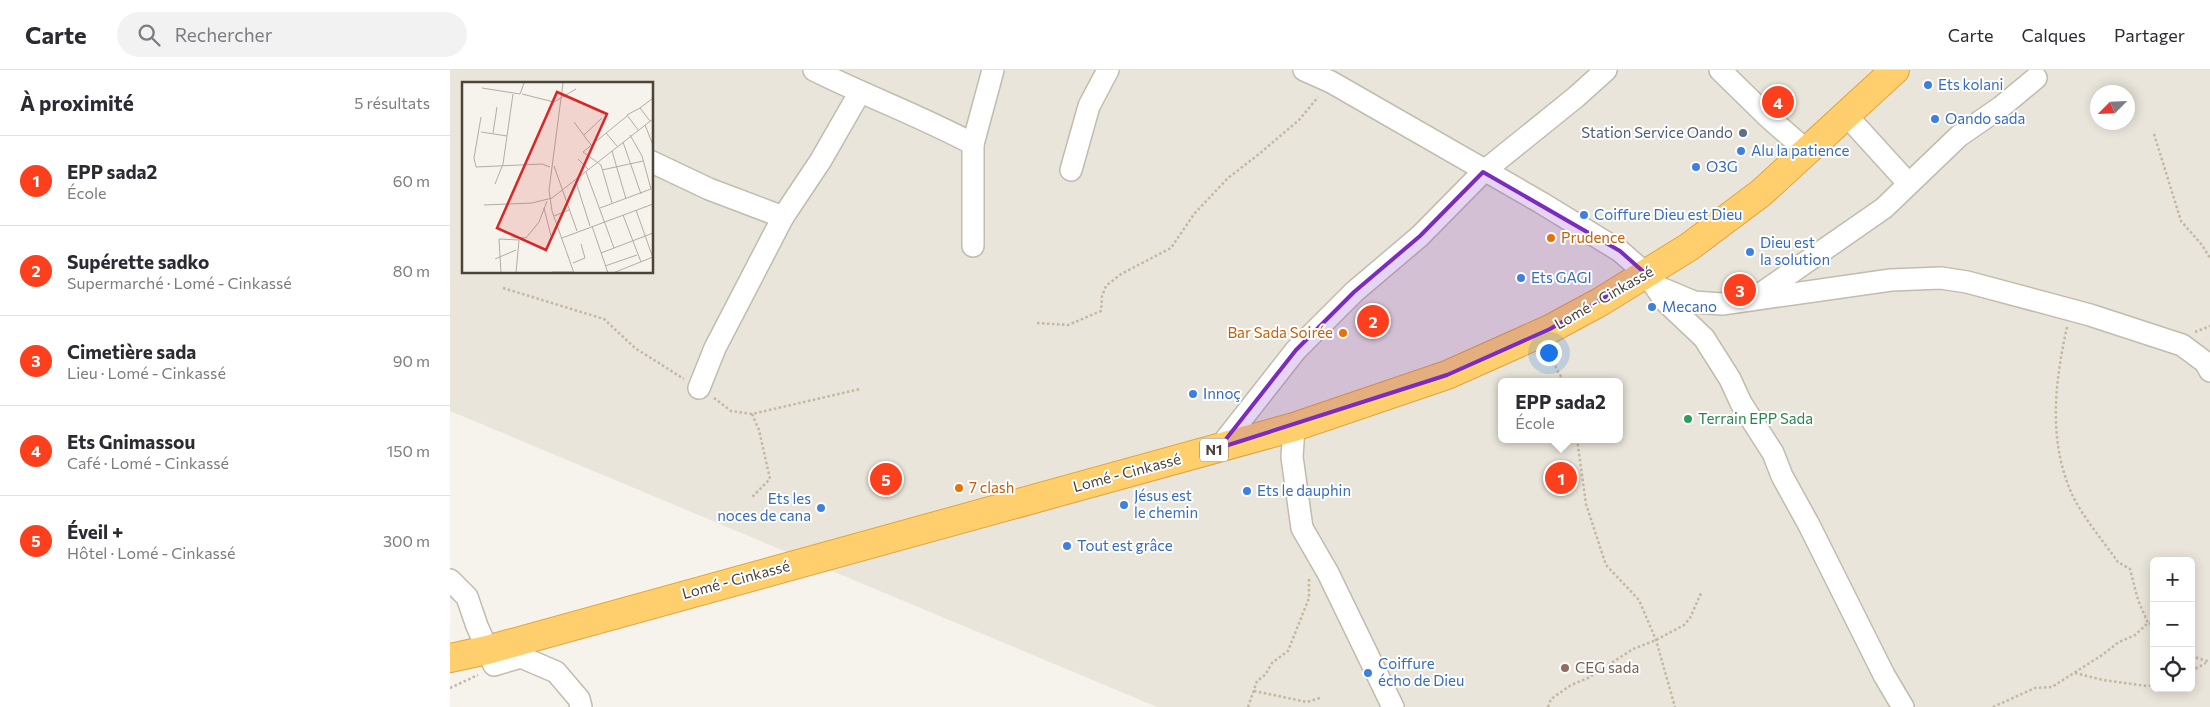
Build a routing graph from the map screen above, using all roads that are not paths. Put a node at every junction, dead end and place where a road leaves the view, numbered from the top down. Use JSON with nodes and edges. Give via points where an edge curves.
{"nodes":[{"id":1,"x":814,"y":70,"type":"edge"},
{"id":2,"x":993,"y":70,"type":"edge"},
{"id":3,"x":1108,"y":70,"type":"edge"},
{"id":4,"x":1304,"y":70,"type":"edge"},
{"id":5,"x":1606,"y":70,"type":"edge"},
{"id":6,"x":1720,"y":70,"type":"edge"},
{"id":7,"x":1895,"y":70,"type":"edge"},
{"id":8,"x":1337,"y":76,"type":"edge"},
{"id":9,"x":2036,"y":78,"type":"dead end"},
{"id":10,"x":860,"y":92,"type":"junction"},
{"id":11,"x":1847,"y":116,"type":"junction"},
{"id":12,"x":973,"y":144,"type":"junction"},
{"id":13,"x":1806,"y":151,"type":"junction"},
{"id":14,"x":654,"y":163,"type":"edge"},
{"id":15,"x":1072,"y":170,"type":"dead end"},
{"id":16,"x":1483,"y":172,"type":"junction"},
{"id":17,"x":1908,"y":184,"type":"junction"},
{"id":18,"x":783,"y":217,"type":"junction"},
{"id":19,"x":973,"y":246,"type":"dead end"},
{"id":20,"x":1650,"y":279,"type":"junction"},
{"id":21,"x":1749,"y":302,"type":"junction"},
{"id":22,"x":2210,"y":371,"type":"edge"},
{"id":23,"x":699,"y":388,"type":"road end"},
{"id":24,"x":1294,"y":427,"type":"junction"},
{"id":25,"x":1219,"y":448,"type":"junction"},
{"id":26,"x":450,"y":580,"type":"edge"},
{"id":27,"x":491,"y":657,"type":"junction"},
{"id":28,"x":450,"y":658,"type":"edge"},
{"id":29,"x":581,"y":707,"type":"edge"},
{"id":30,"x":1393,"y":707,"type":"edge"},
{"id":31,"x":1903,"y":707,"type":"edge"}],
"edges":[{"from":1,"to":10,"type":"street"},
{"from":2,"to":12,"type":"street"},
{"from":3,"to":15,"type":"street","via":[[1089,106]]},
{"from":4,"to":8,"type":"street"},
{"from":5,"to":16,"type":"street"},
{"from":6,"to":13,"type":"street"},
{"from":7,"to":11,"type":"highway","name":"Lomé - Cinkassé","number":"N1"},
{"from":8,"to":16,"type":"street"},
{"from":9,"to":17,"type":"street","via":[[2002,107],[1959,136]]},
{"from":10,"to":12,"type":"street","via":[[938,125]]},
{"from":10,"to":18,"type":"street"},
{"from":11,"to":13,"type":"highway","name":"Lomé - Cinkassé","number":"N1"},
{"from":11,"to":17,"type":"street"},
{"from":12,"to":19,"type":"street"},
{"from":13,"to":20,"type":"highway","name":"Lomé - Cinkassé","number":"N1","via":[[1761,193]]},
{"from":14,"to":18,"type":"street","via":[[709,189]]},
{"from":16,"to":20,"type":"street","via":[[1620,251]]},
{"from":16,"to":25,"type":"street","via":[[1420,236],[1354,292],[1296,350]]},
{"from":17,"to":21,"type":"street","via":[[1884,208]]},
{"from":18,"to":23,"type":"street","via":[[719,339]]},
{"from":20,"to":21,"type":"street","via":[[1694,302]]},
{"from":20,"to":24,"type":"highway","name":"Lomé - Cinkassé","number":"N1","via":[[1447,375]]},
{"from":20,"to":31,"type":"street","via":[[1666,302],[1704,338],[1730,379],[1772,453]]},
{"from":21,"to":22,"type":"street","via":[[1891,280],[1941,278],[1967,282],[2117,323],[2182,345],[2205,362]]},
{"from":24,"to":25,"type":"highway","name":"Lomé - Cinkassé","number":"N1"},
{"from":24,"to":30,"type":"street","via":[[1292,457],[1302,528]]},
{"from":25,"to":27,"type":"highway","name":"Lomé - Cinkassé","number":"N1"},
{"from":26,"to":27,"type":"street","via":[[467,597]]},
{"from":27,"to":28,"type":"highway","name":"Lomé - Cinkassé","number":"N1"},
{"from":27,"to":29,"type":"street","via":[[520,657],[556,672]]}]}
